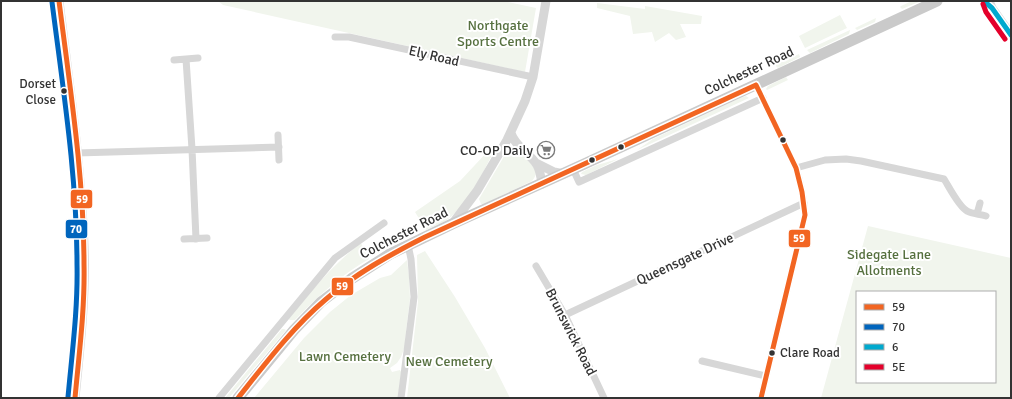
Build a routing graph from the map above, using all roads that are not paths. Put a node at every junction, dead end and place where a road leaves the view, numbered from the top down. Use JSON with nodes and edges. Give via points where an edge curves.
{"nodes":[{"id":1,"x":59,"y":1,"type":"edge"},
{"id":2,"x":546,"y":1,"type":"edge"},
{"id":3,"x":938,"y":1,"type":"edge"},
{"id":4,"x":984,"y":1,"type":"edge"},
{"id":5,"x":990,"y":5,"type":"edge"},
{"id":6,"x":1011,"y":35,"type":"edge"},
{"id":7,"x":335,"y":37,"type":"dead end"},
{"id":8,"x":198,"y":58,"type":"dead end"},
{"id":9,"x":186,"y":59,"type":"junction"},
{"id":10,"x":174,"y":60,"type":"dead end"},
{"id":11,"x":533,"y":77,"type":"junction"},
{"id":12,"x":756,"y":85,"type":"junction"},
{"id":13,"x":762,"y":98,"type":"junction"},
{"id":14,"x":511,"y":133,"type":"junction"},
{"id":15,"x":278,"y":135,"type":"dead end"},
{"id":16,"x":279,"y":146,"type":"junction"},
{"id":17,"x":192,"y":149,"type":"junction"},
{"id":18,"x":77,"y":153,"type":"junction"},
{"id":19,"x":279,"y":160,"type":"dead end"},
{"id":20,"x":536,"y":163,"type":"junction"},
{"id":21,"x":796,"y":168,"type":"junction"},
{"id":22,"x":568,"y":172,"type":"junction"},
{"id":23,"x":542,"y":184,"type":"junction"},
{"id":24,"x":804,"y":203,"type":"junction"},
{"id":25,"x":980,"y":203,"type":"dead end"},
{"id":26,"x":977,"y":214,"type":"junction"},
{"id":27,"x":986,"y":216,"type":"dead end"},
{"id":28,"x":384,"y":223,"type":"dead end"},
{"id":29,"x":452,"y":224,"type":"junction"},
{"id":30,"x":208,"y":238,"type":"dead end"},
{"id":31,"x":184,"y":239,"type":"dead end"},
{"id":32,"x":196,"y":239,"type":"junction"},
{"id":33,"x":410,"y":244,"type":"junction"},
{"id":34,"x":536,"y":266,"type":"dead end"},
{"id":35,"x":565,"y":315,"type":"junction"},
{"id":36,"x":282,"y":322,"type":"junction"},
{"id":37,"x":294,"y":330,"type":"junction"},
{"id":38,"x":702,"y":361,"type":"dead end"},
{"id":39,"x":766,"y":376,"type":"junction"},
{"id":40,"x":75,"y":398,"type":"edge"},
{"id":41,"x":218,"y":398,"type":"edge"},
{"id":42,"x":238,"y":398,"type":"edge"},
{"id":43,"x":401,"y":398,"type":"edge"},
{"id":44,"x":604,"y":398,"type":"edge"},
{"id":45,"x":761,"y":398,"type":"edge"}],
"edges":[{"from":1,"to":18,"type":"street"},
{"from":2,"to":11,"type":"street"},
{"from":3,"to":12,"type":"main road","name":"Colchester Road"},
{"from":4,"to":5,"type":"street"},
{"from":5,"to":6,"type":"street"},
{"from":7,"to":11,"type":"street","name":"Ely Road","via":[[349,37]]},
{"from":8,"to":9,"type":"street"},
{"from":9,"to":10,"type":"street"},
{"from":9,"to":17,"type":"street"},
{"from":11,"to":14,"type":"street"},
{"from":12,"to":13,"type":"street"},
{"from":12,"to":22,"type":"main road","name":"Colchester Road"},
{"from":13,"to":21,"type":"street"},
{"from":13,"to":22,"type":"street","via":[[579,182]]},
{"from":14,"to":20,"type":"street","via":[[516,143]]},
{"from":14,"to":29,"type":"street","via":[[477,191]]},
{"from":15,"to":16,"type":"street"},
{"from":16,"to":17,"type":"street"},
{"from":16,"to":19,"type":"street"},
{"from":17,"to":18,"type":"street"},
{"from":17,"to":32,"type":"street"},
{"from":18,"to":40,"type":"street","via":[[84,246],[84,292]]},
{"from":20,"to":22,"type":"street","via":[[554,172]]},
{"from":20,"to":23,"type":"street"},
{"from":21,"to":24,"type":"street"},
{"from":21,"to":26,"type":"street","via":[[826,160],[846,159],[944,179],[962,207]]},
{"from":22,"to":23,"type":"main road","name":"Colchester Road"},
{"from":23,"to":29,"type":"main road","name":"Colchester Road"},
{"from":24,"to":35,"type":"street","name":"Queensgate Drive"},
{"from":24,"to":39,"type":"street","via":[[805,215]]},
{"from":25,"to":26,"type":"street"},
{"from":26,"to":27,"type":"street"},
{"from":28,"to":36,"type":"street","name":"Colchester Road","via":[[335,258]]},
{"from":29,"to":33,"type":"main road","name":"Colchester Road"},
{"from":30,"to":32,"type":"street"},
{"from":31,"to":32,"type":"street"},
{"from":33,"to":37,"type":"main road","name":"Colchester Road","via":[[351,279],[321,302]]},
{"from":33,"to":43,"type":"street","via":[[414,297]]},
{"from":34,"to":35,"type":"street","name":"Brunswick Road"},
{"from":35,"to":44,"type":"street","name":"Brunswick Road"},
{"from":36,"to":37,"type":"street"},
{"from":36,"to":41,"type":"street","name":"Colchester Road"},
{"from":37,"to":42,"type":"main road","name":"Colchester Road"},
{"from":38,"to":39,"type":"street"},
{"from":39,"to":45,"type":"street"}]}
